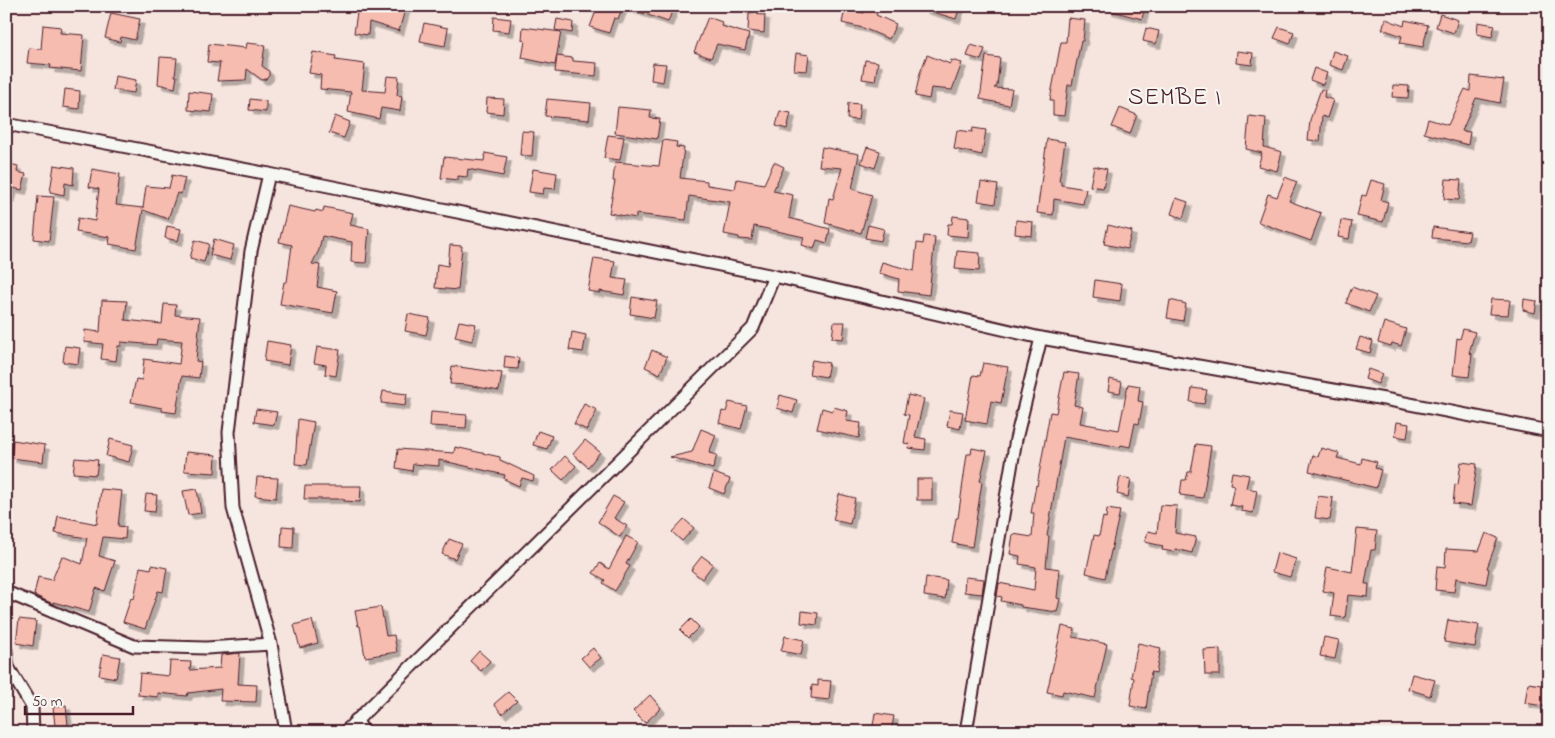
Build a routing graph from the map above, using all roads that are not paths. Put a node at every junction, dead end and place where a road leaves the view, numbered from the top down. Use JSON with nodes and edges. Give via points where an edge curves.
{"nodes":[{"id":1,"x":6,"y":124,"type":"edge"},
{"id":2,"x":269,"y":174,"type":"junction"},
{"id":3,"x":774,"y":276,"type":"junction"},
{"id":4,"x":1041,"y":338,"type":"junction"},
{"id":5,"x":1549,"y":431,"type":"edge"},
{"id":6,"x":6,"y":592,"type":"edge"},
{"id":7,"x":271,"y":644,"type":"junction"},
{"id":8,"x":6,"y":650,"type":"edge"},
{"id":9,"x":356,"y":720,"type":"junction"},
{"id":10,"x":33,"y":732,"type":"edge"},
{"id":11,"x":286,"y":732,"type":"edge"},
{"id":12,"x":345,"y":732,"type":"edge"},
{"id":13,"x":364,"y":732,"type":"edge"},
{"id":14,"x":966,"y":732,"type":"edge"}],
"edges":[{"from":1,"to":2,"type":"street"},
{"from":2,"to":3,"type":"street"},
{"from":2,"to":7,"type":"street","via":[[251,251],[229,432],[233,508]]},
{"from":3,"to":4,"type":"street"},
{"from":3,"to":9,"type":"street","via":[[753,328]]},
{"from":4,"to":5,"type":"street"},
{"from":4,"to":14,"type":"street","via":[[1016,439]]},
{"from":6,"to":7,"type":"street","via":[[134,646],[206,648]]},
{"from":7,"to":11,"type":"street"},
{"from":8,"to":10,"type":"street","via":[[8,667],[32,707]]},
{"from":9,"to":12,"type":"street"},
{"from":9,"to":13,"type":"street"}]}
